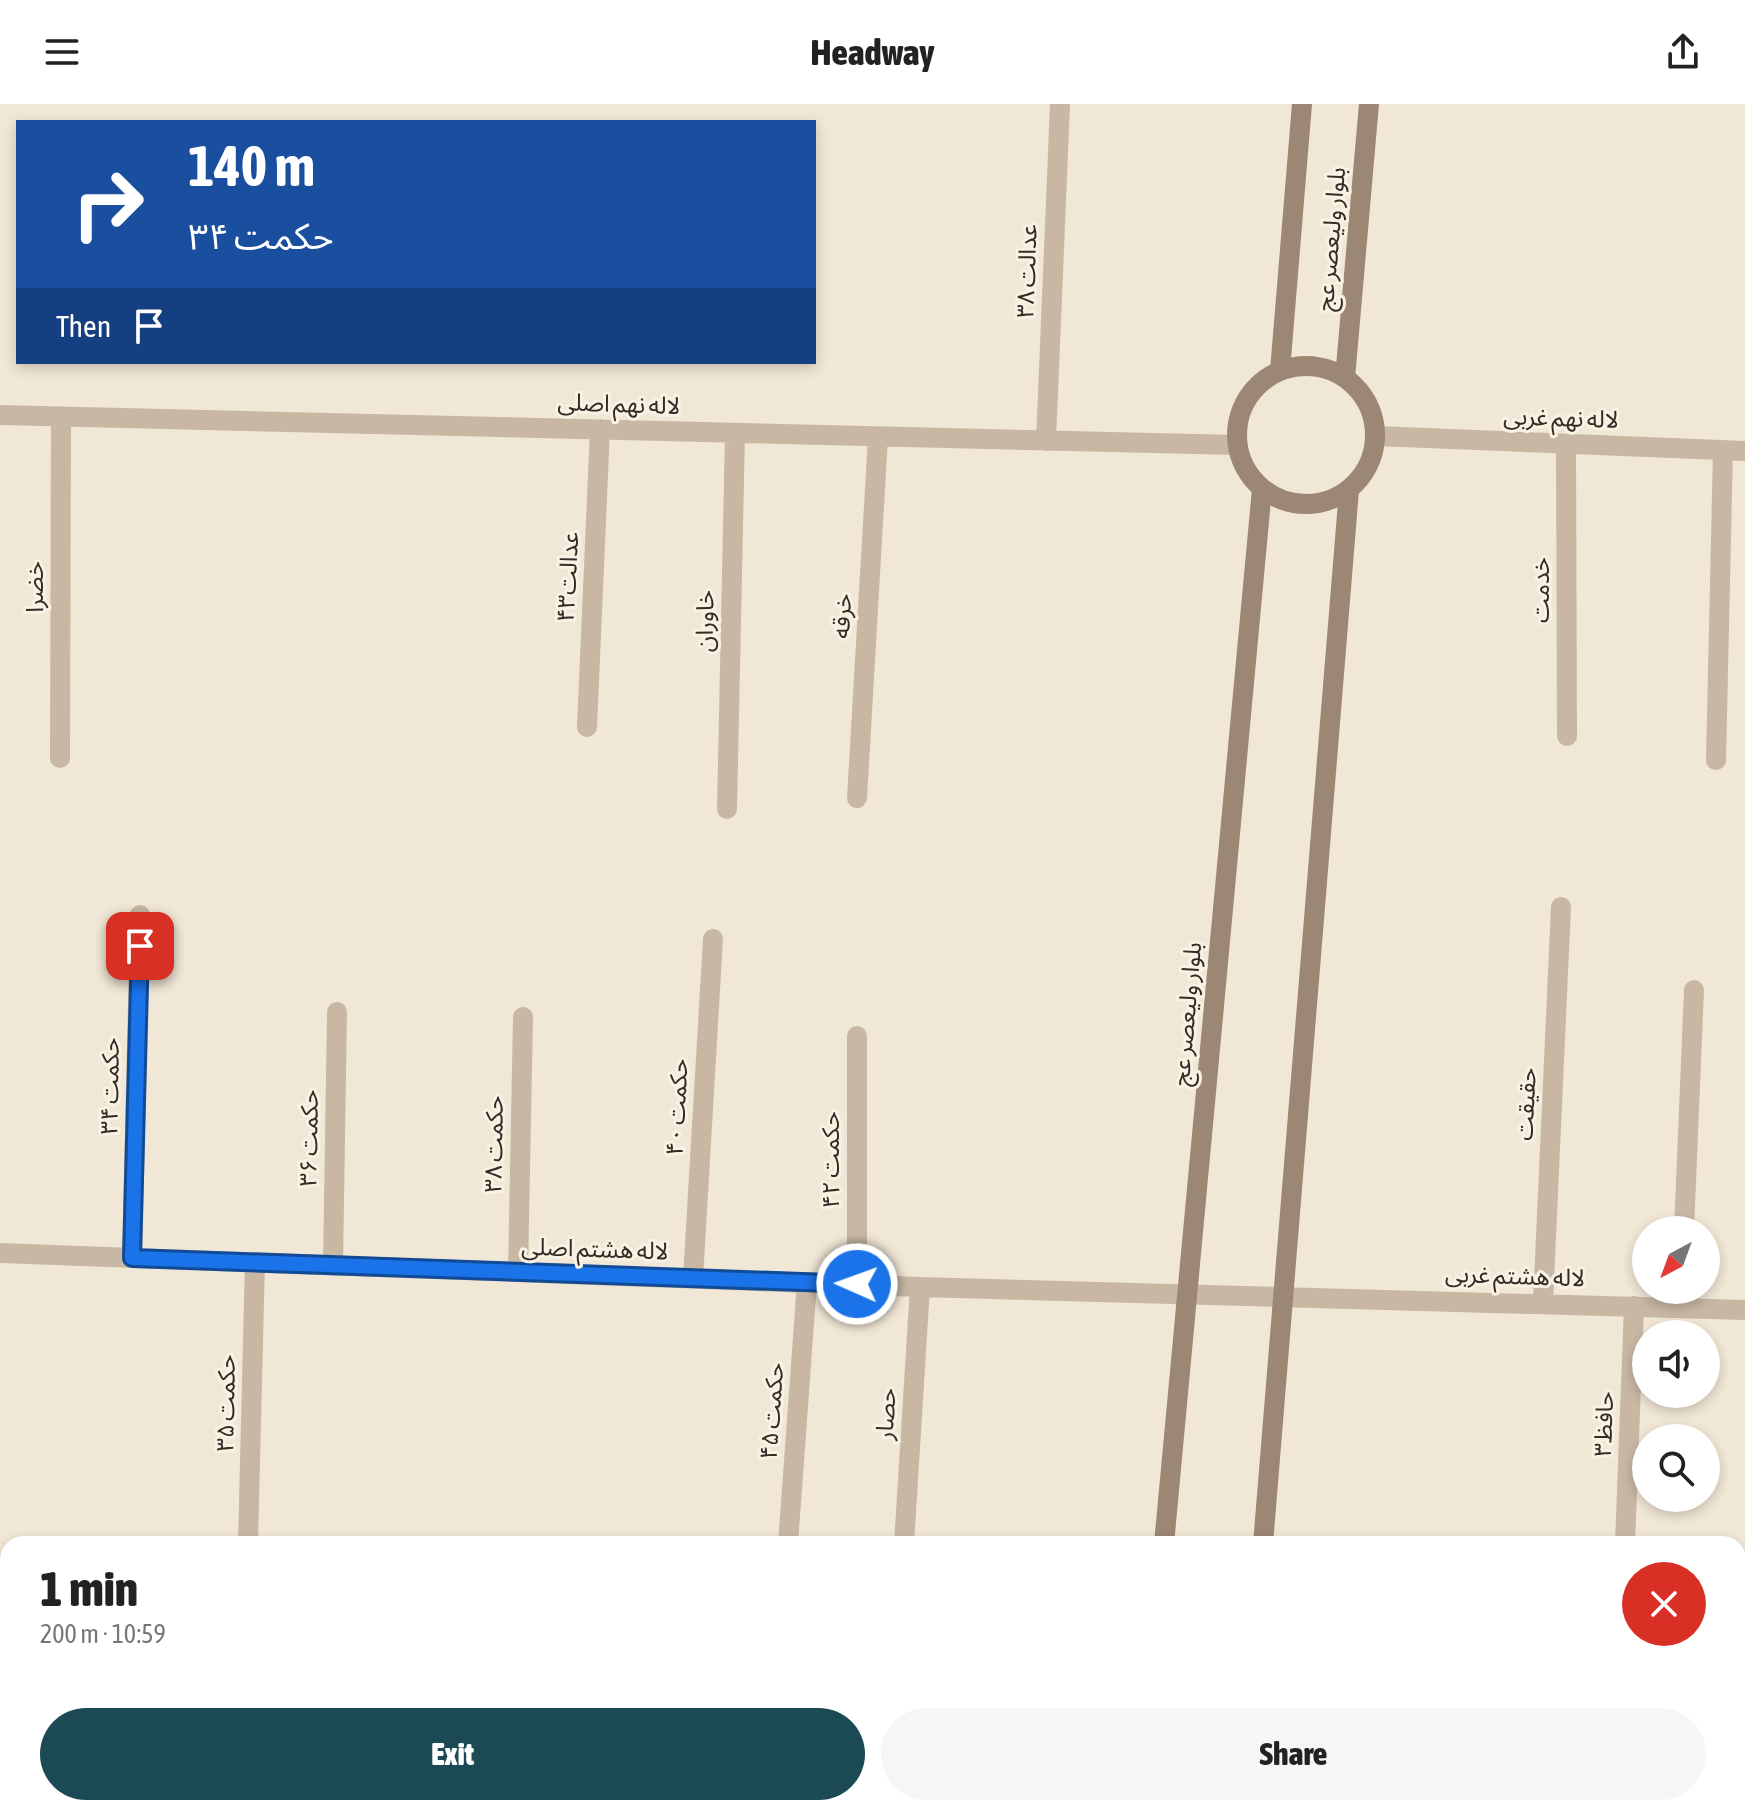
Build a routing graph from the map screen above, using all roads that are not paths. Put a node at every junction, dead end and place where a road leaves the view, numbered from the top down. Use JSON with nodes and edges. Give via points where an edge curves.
{"nodes":[{"id":1,"x":1060,"y":104,"type":"edge"},
{"id":2,"x":1302,"y":104,"type":"edge"},
{"id":3,"x":1369,"y":104,"type":"edge"},
{"id":4,"x":1280,"y":371,"type":"junction"},
{"id":5,"x":1345,"y":378,"type":"junction"},
{"id":6,"x":0,"y":415,"type":"edge"},
{"id":7,"x":61,"y":416,"type":"junction"},
{"id":8,"x":600,"y":429,"type":"junction"},
{"id":9,"x":735,"y":433,"type":"junction"},
{"id":10,"x":1376,"y":436,"type":"junction"},
{"id":11,"x":878,"y":437,"type":"junction"},
{"id":12,"x":1046,"y":441,"type":"junction"},
{"id":13,"x":1566,"y":444,"type":"junction"},
{"id":14,"x":1237,"y":445,"type":"junction"},
{"id":15,"x":1723,"y":450,"type":"junction"},
{"id":16,"x":1745,"y":451,"type":"edge"},
{"id":17,"x":1262,"y":489,"type":"junction"},
{"id":18,"x":1349,"y":490,"type":"junction"},
{"id":19,"x":587,"y":727,"type":"dead end"},
{"id":20,"x":1567,"y":736,"type":"dead end"},
{"id":21,"x":60,"y":758,"type":"dead end"},
{"id":22,"x":1716,"y":760,"type":"dead end"},
{"id":23,"x":857,"y":798,"type":"dead end"},
{"id":24,"x":727,"y":809,"type":"dead end"},
{"id":25,"x":1561,"y":907,"type":"dead end"},
{"id":26,"x":140,"y":915,"type":"dead end"},
{"id":27,"x":713,"y":939,"type":"dead end"},
{"id":28,"x":1694,"y":990,"type":"dead end"},
{"id":29,"x":337,"y":1012,"type":"dead end"},
{"id":30,"x":523,"y":1017,"type":"dead end"},
{"id":31,"x":857,"y":1036,"type":"dead end"},
{"id":32,"x":1685,"y":1216,"type":"edge"},
{"id":33,"x":0,"y":1253,"type":"edge"},
{"id":34,"x":132,"y":1258,"type":"junction"},
{"id":35,"x":255,"y":1263,"type":"junction"},
{"id":36,"x":333,"y":1265,"type":"junction"},
{"id":37,"x":518,"y":1272,"type":"junction"},
{"id":38,"x":693,"y":1278,"type":"junction"},
{"id":39,"x":807,"y":1282,"type":"junction"},
{"id":40,"x":857,"y":1284,"type":"junction"},
{"id":41,"x":920,"y":1287,"type":"junction"},
{"id":42,"x":1187,"y":1294,"type":"junction"},
{"id":43,"x":1283,"y":1295,"type":"junction"},
{"id":44,"x":1543,"y":1303,"type":"junction"},
{"id":45,"x":1648,"y":1304,"type":"edge"},
{"id":46,"x":1711,"y":1304,"type":"edge"},
{"id":47,"x":1634,"y":1306,"type":"junction"},
{"id":48,"x":1745,"y":1310,"type":"edge"},
{"id":49,"x":248,"y":1536,"type":"edge"},
{"id":50,"x":789,"y":1536,"type":"edge"},
{"id":51,"x":904,"y":1536,"type":"edge"},
{"id":52,"x":1165,"y":1536,"type":"edge"},
{"id":53,"x":1264,"y":1536,"type":"edge"},
{"id":54,"x":1625,"y":1536,"type":"edge"}],
"edges":[{"from":1,"to":12,"type":"street","name":"عدالت ٣٨"},
{"from":2,"to":4,"type":"main road","name":"بلوار ولیعصر عج"},
{"from":3,"to":5,"type":"main road","name":"بلوار ولیعصر عج"},
{"from":4,"to":5,"type":"main road","via":[[1324,368]]},
{"from":4,"to":14,"type":"main road","via":[[1245,401]]},
{"from":5,"to":10,"type":"main road","via":[[1362,394]]},
{"from":6,"to":7,"type":"street","name":"لاله نهم اصلی"},
{"from":7,"to":8,"type":"street","name":"لاله نهم اصلی"},
{"from":7,"to":21,"type":"street","name":"خضرا"},
{"from":8,"to":9,"type":"street","name":"لاله نهم اصلی"},
{"from":8,"to":19,"type":"street","name":"عدالت۴۳"},
{"from":9,"to":11,"type":"street","name":"لاله نهم اصلی"},
{"from":9,"to":24,"type":"street","name":"خاوران"},
{"from":10,"to":13,"type":"street","name":"لاله نهم غربی"},
{"from":10,"to":18,"type":"main road","via":[[1372,459]]},
{"from":11,"to":12,"type":"street","name":"لاله نهم اصلی"},
{"from":11,"to":23,"type":"street","name":"خرقه"},
{"from":12,"to":14,"type":"street","name":"لاله نهم اصلی"},
{"from":13,"to":15,"type":"street","name":"لاله نهم غربی"},
{"from":13,"to":20,"type":"street","name":"خدمت"},
{"from":14,"to":17,"type":"main road","via":[[1244,467]]},
{"from":15,"to":16,"type":"street","name":"لاله نهم غربی"},
{"from":15,"to":22,"type":"street"},
{"from":17,"to":18,"type":"main road","via":[[1300,505],[1323,503]]},
{"from":17,"to":42,"type":"main road","name":"بلوار ولیعصر عج"},
{"from":18,"to":43,"type":"main road"},
{"from":25,"to":44,"type":"street","name":"حقیقت"},
{"from":26,"to":34,"type":"street","name":"حکمت ۳۴"},
{"from":27,"to":38,"type":"street","name":"حکمت ۴۰"},
{"from":28,"to":32,"type":"street"},
{"from":29,"to":36,"type":"street","name":"حکمت ۳۶"},
{"from":30,"to":37,"type":"street","name":"حکمت ۳۸"},
{"from":31,"to":40,"type":"street","name":"حکمت ۴۲"},
{"from":33,"to":34,"type":"street","name":"لاله هشتم اصلی"},
{"from":34,"to":35,"type":"street","name":"لاله هشتم اصلی"},
{"from":35,"to":36,"type":"street","name":"لاله هشتم اصلی"},
{"from":35,"to":49,"type":"street","name":"حکمت ۳۵"},
{"from":36,"to":37,"type":"street","name":"لاله هشتم اصلی"},
{"from":37,"to":38,"type":"street","name":"لاله هشتم اصلی"},
{"from":38,"to":39,"type":"street","name":"لاله هشتم اصلی"},
{"from":39,"to":40,"type":"street","name":"لاله هشتم اصلی"},
{"from":39,"to":50,"type":"street","name":"حکمت ۴۵"},
{"from":40,"to":41,"type":"street","name":"لاله هشتم اصلی"},
{"from":41,"to":42,"type":"street","name":"لاله هشتم اصلی"},
{"from":41,"to":51,"type":"street","name":"حصار"},
{"from":42,"to":43,"type":"street","name":"لاله هشتم غربی"},
{"from":42,"to":52,"type":"main road","name":"بلوار ولیعصر عج"},
{"from":43,"to":44,"type":"street","name":"لاله هشتم غربی"},
{"from":43,"to":53,"type":"main road"},
{"from":44,"to":47,"type":"street","name":"لاله هشتم غربی"},
{"from":45,"to":47,"type":"street","name":"لاله هشتم غربی"},
{"from":46,"to":48,"type":"street","name":"لاله هشتم غربی"},
{"from":47,"to":54,"type":"street","name":"حافظ۳"}]}
